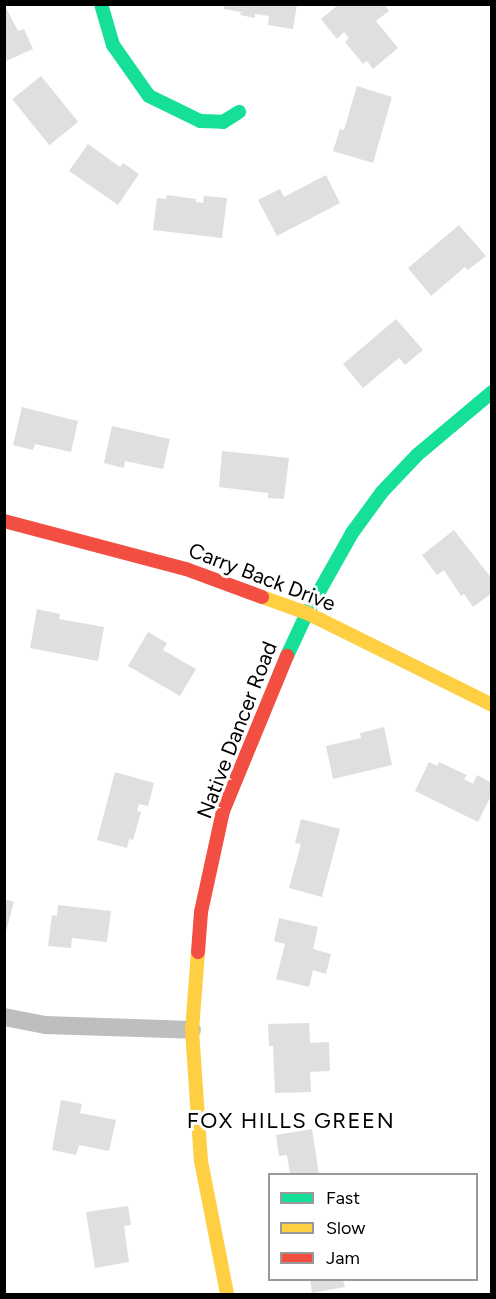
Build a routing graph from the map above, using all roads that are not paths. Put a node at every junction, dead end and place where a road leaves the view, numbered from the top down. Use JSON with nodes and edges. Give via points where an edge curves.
{"nodes":[{"id":1,"x":101,"y":4,"type":"edge"},
{"id":2,"x":239,"y":112,"type":"dead end"},
{"id":3,"x":492,"y":392,"type":"edge"},
{"id":4,"x":4,"y":521,"type":"edge"},
{"id":5,"x":307,"y":613,"type":"junction"},
{"id":6,"x":492,"y":705,"type":"edge"},
{"id":7,"x":4,"y":1017,"type":"edge"},
{"id":8,"x":192,"y":1030,"type":"junction"},
{"id":9,"x":227,"y":1294,"type":"edge"}],
"edges":[{"from":1,"to":2,"type":"street","via":[[113,45],[148,96],[200,121],[223,122]]},
{"from":3,"to":5,"type":"street","name":"Native Dancer Road","via":[[417,455],[382,492],[352,533]]},
{"from":4,"to":5,"type":"street","name":"Carry Back Drive","via":[[186,569]]},
{"from":5,"to":6,"type":"street","name":"Carry Back Drive"},
{"from":5,"to":8,"type":"street","name":"Native Dancer Road","via":[[270,692],[223,811],[201,912]]},
{"from":7,"to":8,"type":"street","via":[[45,1025]]},
{"from":8,"to":9,"type":"street","name":"Native Dancer Road","via":[[201,1161]]}]}
